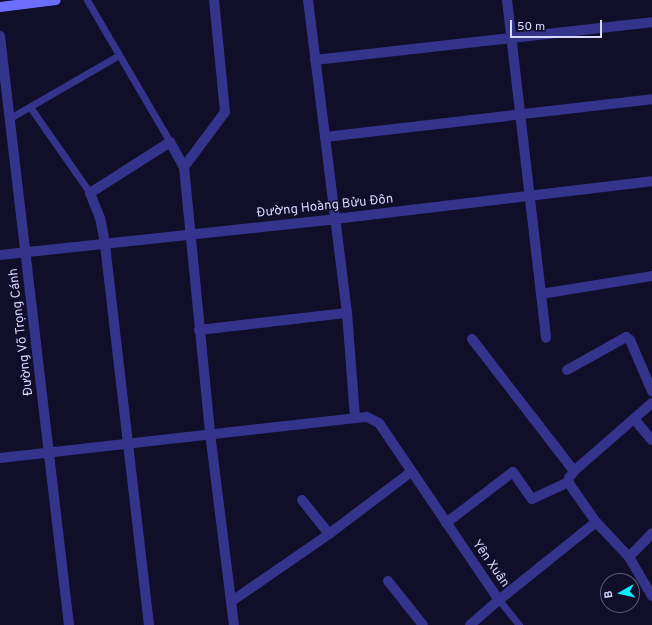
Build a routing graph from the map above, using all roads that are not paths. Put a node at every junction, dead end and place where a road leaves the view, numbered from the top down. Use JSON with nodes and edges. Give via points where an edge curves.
{"nodes":[{"id":1,"x":56,"y":0,"type":"edge"},
{"id":2,"x":87,"y":0,"type":"edge"},
{"id":3,"x":214,"y":0,"type":"edge"},
{"id":4,"x":308,"y":0,"type":"edge"},
{"id":5,"x":507,"y":0,"type":"edge"},
{"id":6,"x":0,"y":7,"type":"edge"},
{"id":7,"x":652,"y":22,"type":"edge"},
{"id":8,"x":0,"y":36,"type":"edge"},
{"id":9,"x":512,"y":38,"type":"junction"},
{"id":10,"x":119,"y":55,"type":"junction"},
{"id":11,"x":315,"y":60,"type":"junction"},
{"id":12,"x":652,"y":99,"type":"edge"},
{"id":13,"x":30,"y":107,"type":"junction"},
{"id":14,"x":521,"y":116,"type":"junction"},
{"id":15,"x":10,"y":118,"type":"junction"},
{"id":16,"x":325,"y":137,"type":"junction"},
{"id":17,"x":170,"y":142,"type":"junction"},
{"id":18,"x":184,"y":167,"type":"junction"},
{"id":19,"x":652,"y":181,"type":"edge"},
{"id":20,"x":90,"y":193,"type":"junction"},
{"id":21,"x":530,"y":196,"type":"junction"},
{"id":22,"x":335,"y":219,"type":"junction"},
{"id":23,"x":189,"y":234,"type":"junction"},
{"id":24,"x":105,"y":243,"type":"junction"},
{"id":25,"x":26,"y":251,"type":"junction"},
{"id":26,"x":0,"y":255,"type":"edge"},
{"id":27,"x":652,"y":276,"type":"edge"},
{"id":28,"x":541,"y":294,"type":"junction"},
{"id":29,"x":347,"y":313,"type":"junction"},
{"id":30,"x":199,"y":330,"type":"junction"},
{"id":31,"x":546,"y":338,"type":"dead end"},
{"id":32,"x":472,"y":339,"type":"dead end"},
{"id":33,"x":567,"y":370,"type":"dead end"},
{"id":34,"x":652,"y":391,"type":"edge"},
{"id":35,"x":652,"y":403,"type":"edge"},
{"id":36,"x":355,"y":418,"type":"junction"},
{"id":37,"x":635,"y":420,"type":"junction"},
{"id":38,"x":210,"y":433,"type":"junction"},
{"id":39,"x":652,"y":440,"type":"edge"},
{"id":40,"x":127,"y":444,"type":"junction"},
{"id":41,"x":50,"y":454,"type":"junction"},
{"id":42,"x":0,"y":458,"type":"edge"},
{"id":43,"x":574,"y":471,"type":"junction"},
{"id":44,"x":411,"y":472,"type":"junction"},
{"id":45,"x":568,"y":482,"type":"junction"},
{"id":46,"x":302,"y":500,"type":"dead end"},
{"id":47,"x":596,"y":522,"type":"junction"},
{"id":48,"x":446,"y":523,"type":"junction"},
{"id":49,"x":652,"y":533,"type":"edge"},
{"id":50,"x":329,"y":534,"type":"junction"},
{"id":51,"x":629,"y":557,"type":"junction"},
{"id":52,"x":388,"y":581,"type":"dead end"},
{"id":53,"x":652,"y":596,"type":"edge"},
{"id":54,"x":499,"y":600,"type":"junction"},
{"id":55,"x":232,"y":601,"type":"junction"},
{"id":56,"x":69,"y":625,"type":"edge"},
{"id":57,"x":149,"y":625,"type":"edge"},
{"id":58,"x":234,"y":625,"type":"edge"},
{"id":59,"x":423,"y":625,"type":"edge"},
{"id":60,"x":470,"y":625,"type":"edge"},
{"id":61,"x":519,"y":625,"type":"edge"}],
"edges":[{"from":1,"to":6,"type":"street"},
{"from":2,"to":10,"type":"lane"},
{"from":3,"to":18,"type":"street","via":[[225,112]]},
{"from":4,"to":11,"type":"street"},
{"from":5,"to":9,"type":"street"},
{"from":7,"to":9,"type":"street"},
{"from":8,"to":15,"type":"street","name":"Đường Võ Trọng Cánh"},
{"from":9,"to":11,"type":"street"},
{"from":9,"to":14,"type":"street"},
{"from":10,"to":13,"type":"lane"},
{"from":10,"to":17,"type":"lane"},
{"from":11,"to":16,"type":"street"},
{"from":12,"to":14,"type":"street"},
{"from":13,"to":15,"type":"lane"},
{"from":13,"to":20,"type":"lane"},
{"from":14,"to":16,"type":"street"},
{"from":14,"to":21,"type":"street"},
{"from":15,"to":25,"type":"street","name":"Đường Võ Trọng Cánh"},
{"from":16,"to":22,"type":"street"},
{"from":17,"to":18,"type":"street"},
{"from":17,"to":20,"type":"street"},
{"from":18,"to":23,"type":"street"},
{"from":19,"to":21,"type":"street","name":"Đường Hoàng Bửu Đôn"},
{"from":20,"to":24,"type":"street","via":[[100,218]]},
{"from":21,"to":22,"type":"street","name":"Đường Hoàng Bửu Đôn"},
{"from":21,"to":28,"type":"street"},
{"from":22,"to":23,"type":"street","name":"Đường Hoàng Bửu Đôn"},
{"from":22,"to":29,"type":"street"},
{"from":23,"to":24,"type":"street","name":"Đường Hoàng Bửu Đôn"},
{"from":23,"to":30,"type":"street"},
{"from":24,"to":25,"type":"street","name":"Đường Hoàng Bửu Đôn"},
{"from":24,"to":40,"type":"street"},
{"from":25,"to":26,"type":"street","name":"Đường Hoàng Bửu Đôn"},
{"from":25,"to":41,"type":"street","name":"Đường Võ Trọng Cánh"},
{"from":27,"to":28,"type":"street"},
{"from":28,"to":31,"type":"street"},
{"from":29,"to":30,"type":"street"},
{"from":29,"to":36,"type":"street"},
{"from":30,"to":38,"type":"street"},
{"from":32,"to":43,"type":"street"},
{"from":33,"to":34,"type":"street","via":[[626,337],[630,340]]},
{"from":35,"to":37,"type":"street"},
{"from":36,"to":38,"type":"street","name":"Yên Xuân"},
{"from":36,"to":44,"type":"street","name":"Yên Xuân","via":[[367,417],[379,424]]},
{"from":37,"to":39,"type":"street"},
{"from":37,"to":43,"type":"street"},
{"from":38,"to":40,"type":"street","name":"Yên Xuân"},
{"from":38,"to":55,"type":"street"},
{"from":40,"to":41,"type":"street","name":"Yên Xuân"},
{"from":40,"to":57,"type":"street"},
{"from":41,"to":42,"type":"street","name":"Yên Xuân"},
{"from":41,"to":56,"type":"street","name":"Đường Võ Trọng Cánh"},
{"from":43,"to":45,"type":"street"},
{"from":44,"to":48,"type":"street","name":"Yên Xuân"},
{"from":44,"to":50,"type":"street"},
{"from":45,"to":47,"type":"street"},
{"from":45,"to":48,"type":"street","via":[[532,499],[513,472]]},
{"from":46,"to":50,"type":"street"},
{"from":47,"to":51,"type":"street"},
{"from":47,"to":54,"type":"street","name":"Yên Xuân"},
{"from":48,"to":54,"type":"street","name":"Yên Xuân"},
{"from":49,"to":51,"type":"street"},
{"from":50,"to":55,"type":"street"},
{"from":51,"to":53,"type":"street"},
{"from":52,"to":59,"type":"street"},
{"from":54,"to":60,"type":"street"},
{"from":54,"to":61,"type":"lane"},
{"from":55,"to":58,"type":"street"}]}
